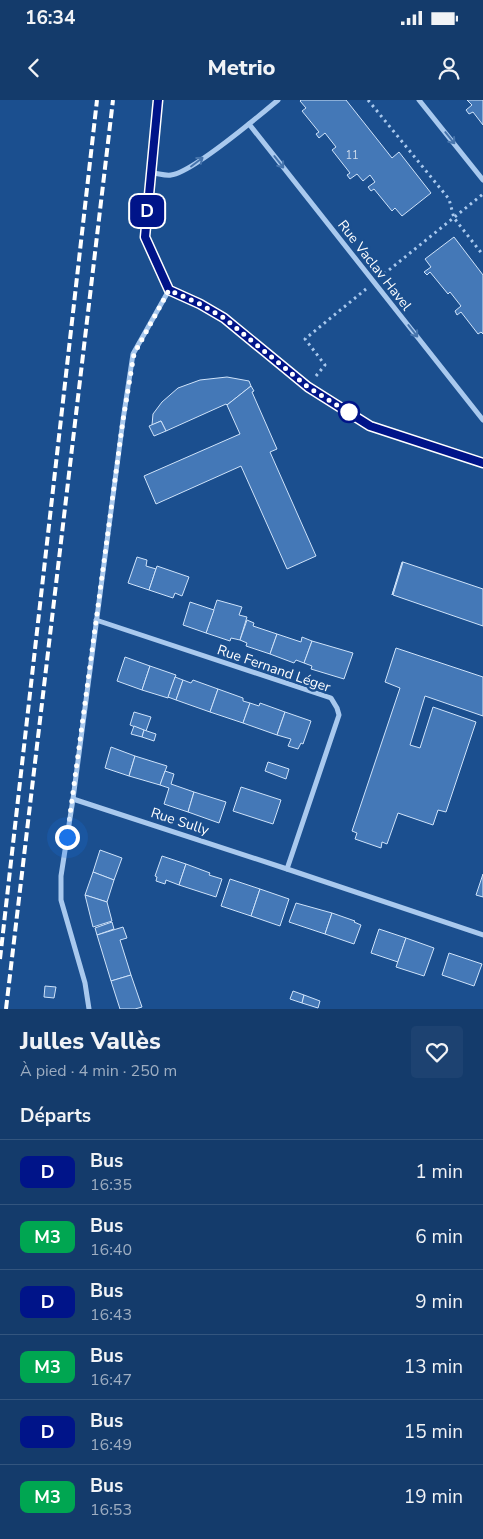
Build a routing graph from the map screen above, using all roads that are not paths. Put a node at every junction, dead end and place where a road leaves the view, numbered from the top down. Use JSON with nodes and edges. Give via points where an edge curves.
{"nodes":[{"id":1,"x":158,"y":100,"type":"edge"},
{"id":2,"x":278,"y":100,"type":"edge"},
{"id":3,"x":419,"y":100,"type":"edge"},
{"id":4,"x":249,"y":124,"type":"junction"},
{"id":5,"x":152,"y":173,"type":"junction"},
{"id":6,"x":483,"y":180,"type":"edge"},
{"id":7,"x":169,"y":290,"type":"junction"},
{"id":8,"x":483,"y":420,"type":"edge"},
{"id":9,"x":483,"y":463,"type":"edge"},
{"id":10,"x":96,"y":620,"type":"junction"},
{"id":11,"x":72,"y":799,"type":"junction"},
{"id":12,"x":287,"y":869,"type":"junction"},
{"id":13,"x":483,"y":935,"type":"edge"},
{"id":14,"x":89,"y":1009,"type":"edge"}],
"edges":[{"from":1,"to":5,"type":"street"},
{"from":2,"to":4,"type":"street"},
{"from":3,"to":6,"type":"street","one_way":true},
{"from":5,"to":4,"type":"street","one_way":true,"via":[[171,175],[190,168]]},
{"from":4,"to":8,"type":"street","name":"Rue Vaclav Havel","one_way":true},
{"from":5,"to":7,"type":"street","via":[[145,237]]},
{"from":7,"to":9,"type":"street","via":[[224,318],[308,387],[370,426]]},
{"from":7,"to":10,"type":"street","via":[[134,354]]},
{"from":10,"to":11,"type":"street"},
{"from":10,"to":12,"type":"street","name":"Rue Fernand Léger","via":[[330,698],[339,715]]},
{"from":11,"to":12,"type":"street","name":"Rue Sully"},
{"from":11,"to":14,"type":"street","via":[[61,876],[61,900],[85,983]]},
{"from":12,"to":13,"type":"street","name":"Rue Sully"}]}
